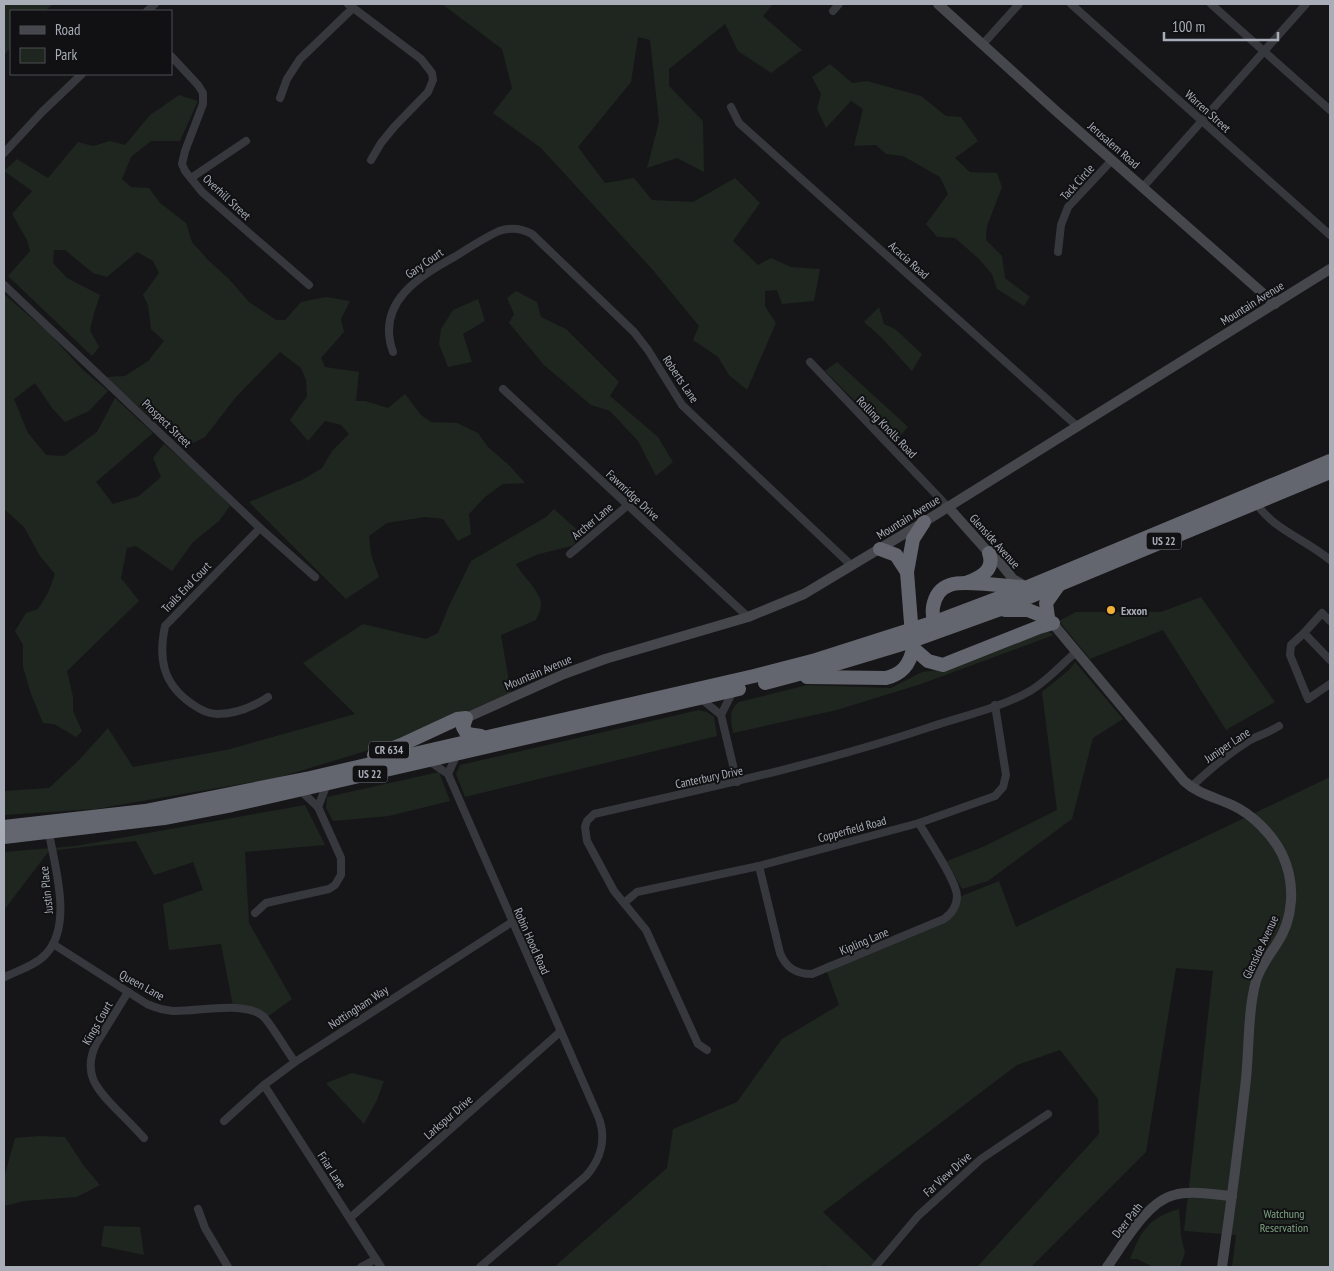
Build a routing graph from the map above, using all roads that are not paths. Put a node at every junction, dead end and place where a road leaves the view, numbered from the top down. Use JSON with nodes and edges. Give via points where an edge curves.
{"nodes":[{"id":1,"x":839,"y":4,"type":"edge"},
{"id":2,"x":938,"y":4,"type":"edge"},
{"id":3,"x":1019,"y":4,"type":"edge"},
{"id":4,"x":1071,"y":4,"type":"edge"},
{"id":5,"x":1211,"y":4,"type":"edge"},
{"id":6,"x":1306,"y":4,"type":"edge"},
{"id":7,"x":350,"y":6,"type":"edge"},
{"id":8,"x":833,"y":11,"type":"dead end"},
{"id":9,"x":983,"y":44,"type":"junction"},
{"id":10,"x":1264,"y":51,"type":"junction"},
{"id":11,"x":172,"y":57,"type":"edge"},
{"id":12,"x":81,"y":75,"type":"edge"},
{"id":13,"x":280,"y":98,"type":"dead end"},
{"id":14,"x":731,"y":107,"type":"dead end"},
{"id":15,"x":1330,"y":110,"type":"edge"},
{"id":16,"x":1202,"y":120,"type":"junction"},
{"id":17,"x":246,"y":141,"type":"dead end"},
{"id":18,"x":4,"y":154,"type":"edge"},
{"id":19,"x":371,"y":160,"type":"dead end"},
{"id":20,"x":1112,"y":160,"type":"junction"},
{"id":21,"x":191,"y":178,"type":"junction"},
{"id":22,"x":1143,"y":187,"type":"junction"},
{"id":23,"x":514,"y":228,"type":"joint"},
{"id":24,"x":1330,"y":234,"type":"edge"},
{"id":25,"x":1058,"y":252,"type":"dead end"},
{"id":26,"x":1330,"y":269,"type":"edge"},
{"id":27,"x":4,"y":285,"type":"edge"},
{"id":28,"x":309,"y":285,"type":"dead end"},
{"id":29,"x":1275,"y":304,"type":"junction"},
{"id":30,"x":393,"y":352,"type":"dead end"},
{"id":31,"x":810,"y":362,"type":"dead end"},
{"id":32,"x":503,"y":390,"type":"dead end"},
{"id":33,"x":1078,"y":427,"type":"junction"},
{"id":34,"x":1330,"y":462,"type":"edge"},
{"id":35,"x":1330,"y":472,"type":"edge"},
{"id":36,"x":1256,"y":503,"type":"junction"},
{"id":37,"x":628,"y":505,"type":"junction"},
{"id":38,"x":948,"y":507,"type":"junction"},
{"id":39,"x":924,"y":522,"type":"junction"},
{"id":40,"x":260,"y":528,"type":"junction"},
{"id":41,"x":880,"y":549,"type":"junction"},
{"id":42,"x":989,"y":553,"type":"junction"},
{"id":43,"x":570,"y":554,"type":"dead end"},
{"id":44,"x":1330,"y":560,"type":"edge"},
{"id":45,"x":852,"y":566,"type":"junction"},
{"id":46,"x":906,"y":572,"type":"junction"},
{"id":47,"x":315,"y":577,"type":"dead end"},
{"id":48,"x":965,"y":583,"type":"junction"},
{"id":49,"x":1058,"y":586,"type":"junction"},
{"id":50,"x":1028,"y":587,"type":"junction"},
{"id":51,"x":998,"y":610,"type":"junction"},
{"id":52,"x":748,"y":617,"type":"junction"},
{"id":53,"x":1050,"y":620,"type":"junction"},
{"id":54,"x":935,"y":622,"type":"junction"},
{"id":55,"x":1330,"y":622,"type":"edge"},
{"id":56,"x":948,"y":628,"type":"junction"},
{"id":57,"x":1304,"y":633,"type":"junction"},
{"id":58,"x":912,"y":640,"type":"junction"},
{"id":59,"x":1076,"y":652,"type":"junction"},
{"id":60,"x":1330,"y":660,"type":"edge"},
{"id":61,"x":794,"y":676,"type":"junction"},
{"id":62,"x":1330,"y":684,"type":"edge"},
{"id":63,"x":734,"y":690,"type":"junction"},
{"id":64,"x":268,"y":697,"type":"dead end"},
{"id":65,"x":700,"y":698,"type":"junction"},
{"id":66,"x":995,"y":705,"type":"junction"},
{"id":67,"x":721,"y":715,"type":"junction"},
{"id":68,"x":466,"y":718,"type":"junction"},
{"id":69,"x":1279,"y":726,"type":"dead end"},
{"id":70,"x":489,"y":736,"type":"junction"},
{"id":71,"x":457,"y":754,"type":"junction"},
{"id":72,"x":429,"y":760,"type":"junction"},
{"id":73,"x":448,"y":774,"type":"junction"},
{"id":74,"x":310,"y":778,"type":"junction"},
{"id":75,"x":737,"y":782,"type":"junction"},
{"id":76,"x":326,"y":784,"type":"junction"},
{"id":77,"x":1191,"y":787,"type":"junction"},
{"id":78,"x":300,"y":790,"type":"junction"},
{"id":79,"x":318,"y":806,"type":"junction"},
{"id":80,"x":919,"y":823,"type":"junction"},
{"id":81,"x":4,"y":827,"type":"edge"},
{"id":82,"x":49,"y":833,"type":"junction"},
{"id":83,"x":4,"y":838,"type":"edge"},
{"id":84,"x":759,"y":866,"type":"junction"},
{"id":85,"x":624,"y":902,"type":"junction"},
{"id":86,"x":255,"y":913,"type":"dead end"},
{"id":87,"x":512,"y":922,"type":"junction"},
{"id":88,"x":53,"y":944,"type":"junction"},
{"id":89,"x":5,"y":977,"type":"dead end"},
{"id":90,"x":128,"y":992,"type":"junction"},
{"id":91,"x":560,"y":1032,"type":"junction"},
{"id":92,"x":707,"y":1050,"type":"dead end"},
{"id":93,"x":295,"y":1062,"type":"junction"},
{"id":94,"x":264,"y":1085,"type":"junction"},
{"id":95,"x":1048,"y":1114,"type":"dead end"},
{"id":96,"x":224,"y":1121,"type":"dead end"},
{"id":97,"x":144,"y":1138,"type":"dead end"},
{"id":98,"x":1232,"y":1196,"type":"junction"},
{"id":99,"x":198,"y":1209,"type":"dead end"},
{"id":100,"x":350,"y":1218,"type":"junction"},
{"id":101,"x":376,"y":1259,"type":"junction"},
{"id":102,"x":228,"y":1267,"type":"edge"},
{"id":103,"x":361,"y":1267,"type":"edge"},
{"id":104,"x":381,"y":1267,"type":"edge"},
{"id":105,"x":480,"y":1267,"type":"edge"},
{"id":106,"x":875,"y":1267,"type":"edge"},
{"id":107,"x":1107,"y":1267,"type":"edge"},
{"id":108,"x":1222,"y":1267,"type":"edge"}],
"edges":[{"from":1,"to":8,"type":"street"},
{"from":2,"to":9,"type":"street","name":"Jerusalem Road"},
{"from":3,"to":9,"type":"street"},
{"from":4,"to":16,"type":"street","name":"Warren Street"},
{"from":5,"to":10,"type":"street"},
{"from":6,"to":10,"type":"street"},
{"from":7,"to":13,"type":"street","via":[[300,59]]},
{"from":7,"to":19,"type":"street","via":[[421,59],[432,73],[433,80],[428,92],[395,126]]},
{"from":9,"to":20,"type":"street","name":"Jerusalem Road"},
{"from":10,"to":15,"type":"street"},
{"from":10,"to":16,"type":"street"},
{"from":11,"to":21,"type":"street","name":"Overhill Street","via":[[202,93],[203,104],[182,164]]},
{"from":12,"to":18,"type":"street"},
{"from":14,"to":33,"type":"street","name":"Acacia Road","via":[[738,123]]},
{"from":16,"to":22,"type":"street"},
{"from":16,"to":24,"type":"street","name":"Warren Street"},
{"from":17,"to":21,"type":"street"},
{"from":20,"to":22,"type":"street","name":"Jerusalem Road"},
{"from":20,"to":25,"type":"street","name":"Tack Circle","via":[[1068,207],[1061,225]]},
{"from":21,"to":28,"type":"street","name":"Overhill Street","via":[[202,192]]},
{"from":22,"to":29,"type":"street","name":"Jerusalem Road"},
{"from":23,"to":30,"type":"street","name":"Gary Court","via":[[491,235],[408,287],[390,324],[389,342]]},
{"from":23,"to":45,"type":"street","name":"Roberts Lane","via":[[532,234],[634,332],[682,405]]},
{"from":26,"to":29,"type":"street","name":"Mountain Avenue","number":"CR 634"},
{"from":27,"to":40,"type":"street","name":"Prospect Street"},
{"from":29,"to":33,"type":"street","name":"Mountain Avenue","number":"CR 634"},
{"from":31,"to":38,"type":"street","name":"Rolling Knolls Road"},
{"from":32,"to":37,"type":"street","name":"Fawnridge Drive"},
{"from":33,"to":38,"type":"street","name":"Mountain Avenue","number":"CR 634"},
{"from":34,"to":50,"type":"highway","number":"US 22"},
{"from":35,"to":36,"type":"highway","number":"US 22"},
{"from":36,"to":44,"type":"street","via":[[1276,526],[1308,543]]},
{"from":36,"to":49,"type":"highway","number":"US 22"},
{"from":37,"to":43,"type":"street","name":"Archer Lane"},
{"from":37,"to":52,"type":"street","name":"Fawnridge Drive"},
{"from":38,"to":39,"type":"street","name":"Mountain Avenue","number":"CR 634"},
{"from":38,"to":42,"type":"street","name":"Glenside Avenue"},
{"from":39,"to":41,"type":"street","name":"Mountain Avenue","number":"CR 634"},
{"from":39,"to":46,"type":"highway","via":[[913,539]]},
{"from":40,"to":47,"type":"street","name":"Prospect Street"},
{"from":40,"to":64,"type":"street","name":"Trails End Court","via":[[164,626],[162,655],[164,670],[172,687],[201,710],[216,714],[232,712],[254,706]]},
{"from":41,"to":45,"type":"street","name":"Mountain Avenue","number":"CR 634"},
{"from":41,"to":46,"type":"highway","via":[[896,555]]},
{"from":42,"to":48,"type":"highway","via":[[991,561],[983,576]]},
{"from":42,"to":50,"type":"street","name":"Glenside Avenue","via":[[1013,579]]},
{"from":45,"to":52,"type":"street","name":"Mountain Avenue","number":"CR 634","via":[[796,598]]},
{"from":46,"to":58,"type":"highway"},
{"from":48,"to":50,"type":"highway"},
{"from":48,"to":54,"type":"highway","via":[[947,586],[936,596],[932,612]]},
{"from":49,"to":51,"type":"highway","number":"US 22"},
{"from":49,"to":53,"type":"highway","via":[[1046,603]]},
{"from":50,"to":54,"type":"highway","number":"US 22"},
{"from":51,"to":53,"type":"highway","via":[[1028,610]]},
{"from":51,"to":56,"type":"highway","number":"US 22"},
{"from":52,"to":68,"type":"street","name":"Mountain Avenue","number":"CR 634","via":[[605,659]]},
{"from":53,"to":58,"type":"highway","via":[[943,665],[928,661]]},
{"from":53,"to":59,"type":"street","name":"Glenside Avenue"},
{"from":54,"to":56,"type":"highway","via":[[939,627]]},
{"from":54,"to":58,"type":"highway","number":"US 22"},
{"from":55,"to":57,"type":"street","via":[[1322,613]]},
{"from":56,"to":58,"type":"highway","number":"US 22"},
{"from":57,"to":60,"type":"street"},
{"from":57,"to":62,"type":"street","via":[[1291,645],[1290,655],[1308,698]]},
{"from":58,"to":61,"type":"highway","number":"US 22"},
{"from":58,"to":61,"type":"highway","via":[[911,658],[895,676]]},
{"from":58,"to":70,"type":"highway","number":"US 22"},
{"from":59,"to":66,"type":"street","name":"Canterbury Drive","via":[[1036,687]]},
{"from":59,"to":77,"type":"street","name":"Glenside Avenue"},
{"from":61,"to":63,"type":"highway","number":"US 22"},
{"from":63,"to":65,"type":"highway","number":"US 22"},
{"from":63,"to":67,"type":"street"},
{"from":65,"to":67,"type":"street"},
{"from":65,"to":71,"type":"highway","number":"US 22"},
{"from":66,"to":75,"type":"street","name":"Canterbury Drive","via":[[870,747]]},
{"from":66,"to":80,"type":"street","name":"Copperfield Road","via":[[1006,769],[1003,787],[995,796]]},
{"from":67,"to":75,"type":"street"},
{"from":68,"to":70,"type":"highway","via":[[463,727],[467,734]]},
{"from":68,"to":74,"type":"highway","number":"CR 634"},
{"from":69,"to":77,"type":"street","name":"Juniper Lane","via":[[1248,742],[1211,768]]},
{"from":70,"to":74,"type":"highway","number":"US 22"},
{"from":71,"to":72,"type":"highway","number":"US 22"},
{"from":71,"to":73,"type":"street"},
{"from":72,"to":73,"type":"street"},
{"from":72,"to":76,"type":"highway","number":"US 22"},
{"from":73,"to":87,"type":"street","name":"Robin Hood Road"},
{"from":74,"to":81,"type":"highway","number":"US 22","via":[[145,811]]},
{"from":75,"to":85,"type":"street","name":"Canterbury Drive","via":[[591,816],[585,827],[587,841],[605,877]]},
{"from":76,"to":78,"type":"highway","number":"US 22"},
{"from":76,"to":79,"type":"street"},
{"from":77,"to":98,"type":"street","name":"Glenside Avenue","via":[[1232,805],[1259,824],[1281,852],[1291,890],[1285,927],[1254,988]]},
{"from":78,"to":79,"type":"street"},
{"from":78,"to":82,"type":"highway","number":"US 22","via":[[164,818]]},
{"from":79,"to":86,"type":"street","via":[[340,858],[341,875],[329,889],[266,903]]},
{"from":80,"to":84,"type":"street","name":"Copperfield Road"},
{"from":80,"to":84,"type":"street","name":"Kipling Lane","via":[[954,884],[956,901],[952,912],[944,919],[812,974],[792,970],[783,962]]},
{"from":82,"to":83,"type":"highway","number":"US 22"},
{"from":82,"to":88,"type":"street","name":"Justin Place","via":[[61,913]]},
{"from":84,"to":85,"type":"street","name":"Copperfield Road","via":[[636,892]]},
{"from":85,"to":92,"type":"street","name":"Canterbury Drive","via":[[646,930],[698,1044]]},
{"from":87,"to":91,"type":"street","name":"Robin Hood Road"},
{"from":87,"to":93,"type":"street","name":"Nottingham Way"},
{"from":88,"to":89,"type":"street","name":"Justin Place","via":[[33,964]]},
{"from":88,"to":90,"type":"street","name":"Queen Lane"},
{"from":90,"to":93,"type":"street","name":"Queen Lane","via":[[162,1010],[254,1011],[264,1017]]},
{"from":90,"to":97,"type":"street","name":"Kings Court","via":[[92,1052],[90,1068],[101,1093]]},
{"from":91,"to":100,"type":"street","name":"Larkspur Drive"},
{"from":91,"to":105,"type":"street","name":"Robin Hood Road","via":[[598,1116],[602,1143],[600,1153],[586,1176]]},
{"from":93,"to":94,"type":"street","name":"Nottingham Way"},
{"from":94,"to":96,"type":"street","name":"Nottingham Way"},
{"from":94,"to":100,"type":"street","name":"Friar Lane"},
{"from":95,"to":106,"type":"street","name":"Far View Drive","via":[[981,1159],[918,1216]]},
{"from":98,"to":107,"type":"street","name":"Deer Path","via":[[1192,1193],[1163,1200],[1144,1216]]},
{"from":98,"to":108,"type":"street","name":"Glenside Avenue"},
{"from":99,"to":102,"type":"street","via":[[205,1228]]},
{"from":100,"to":101,"type":"street","name":"Friar Lane"},
{"from":101,"to":103,"type":"street"},
{"from":101,"to":104,"type":"street","name":"Friar Lane"}]}
